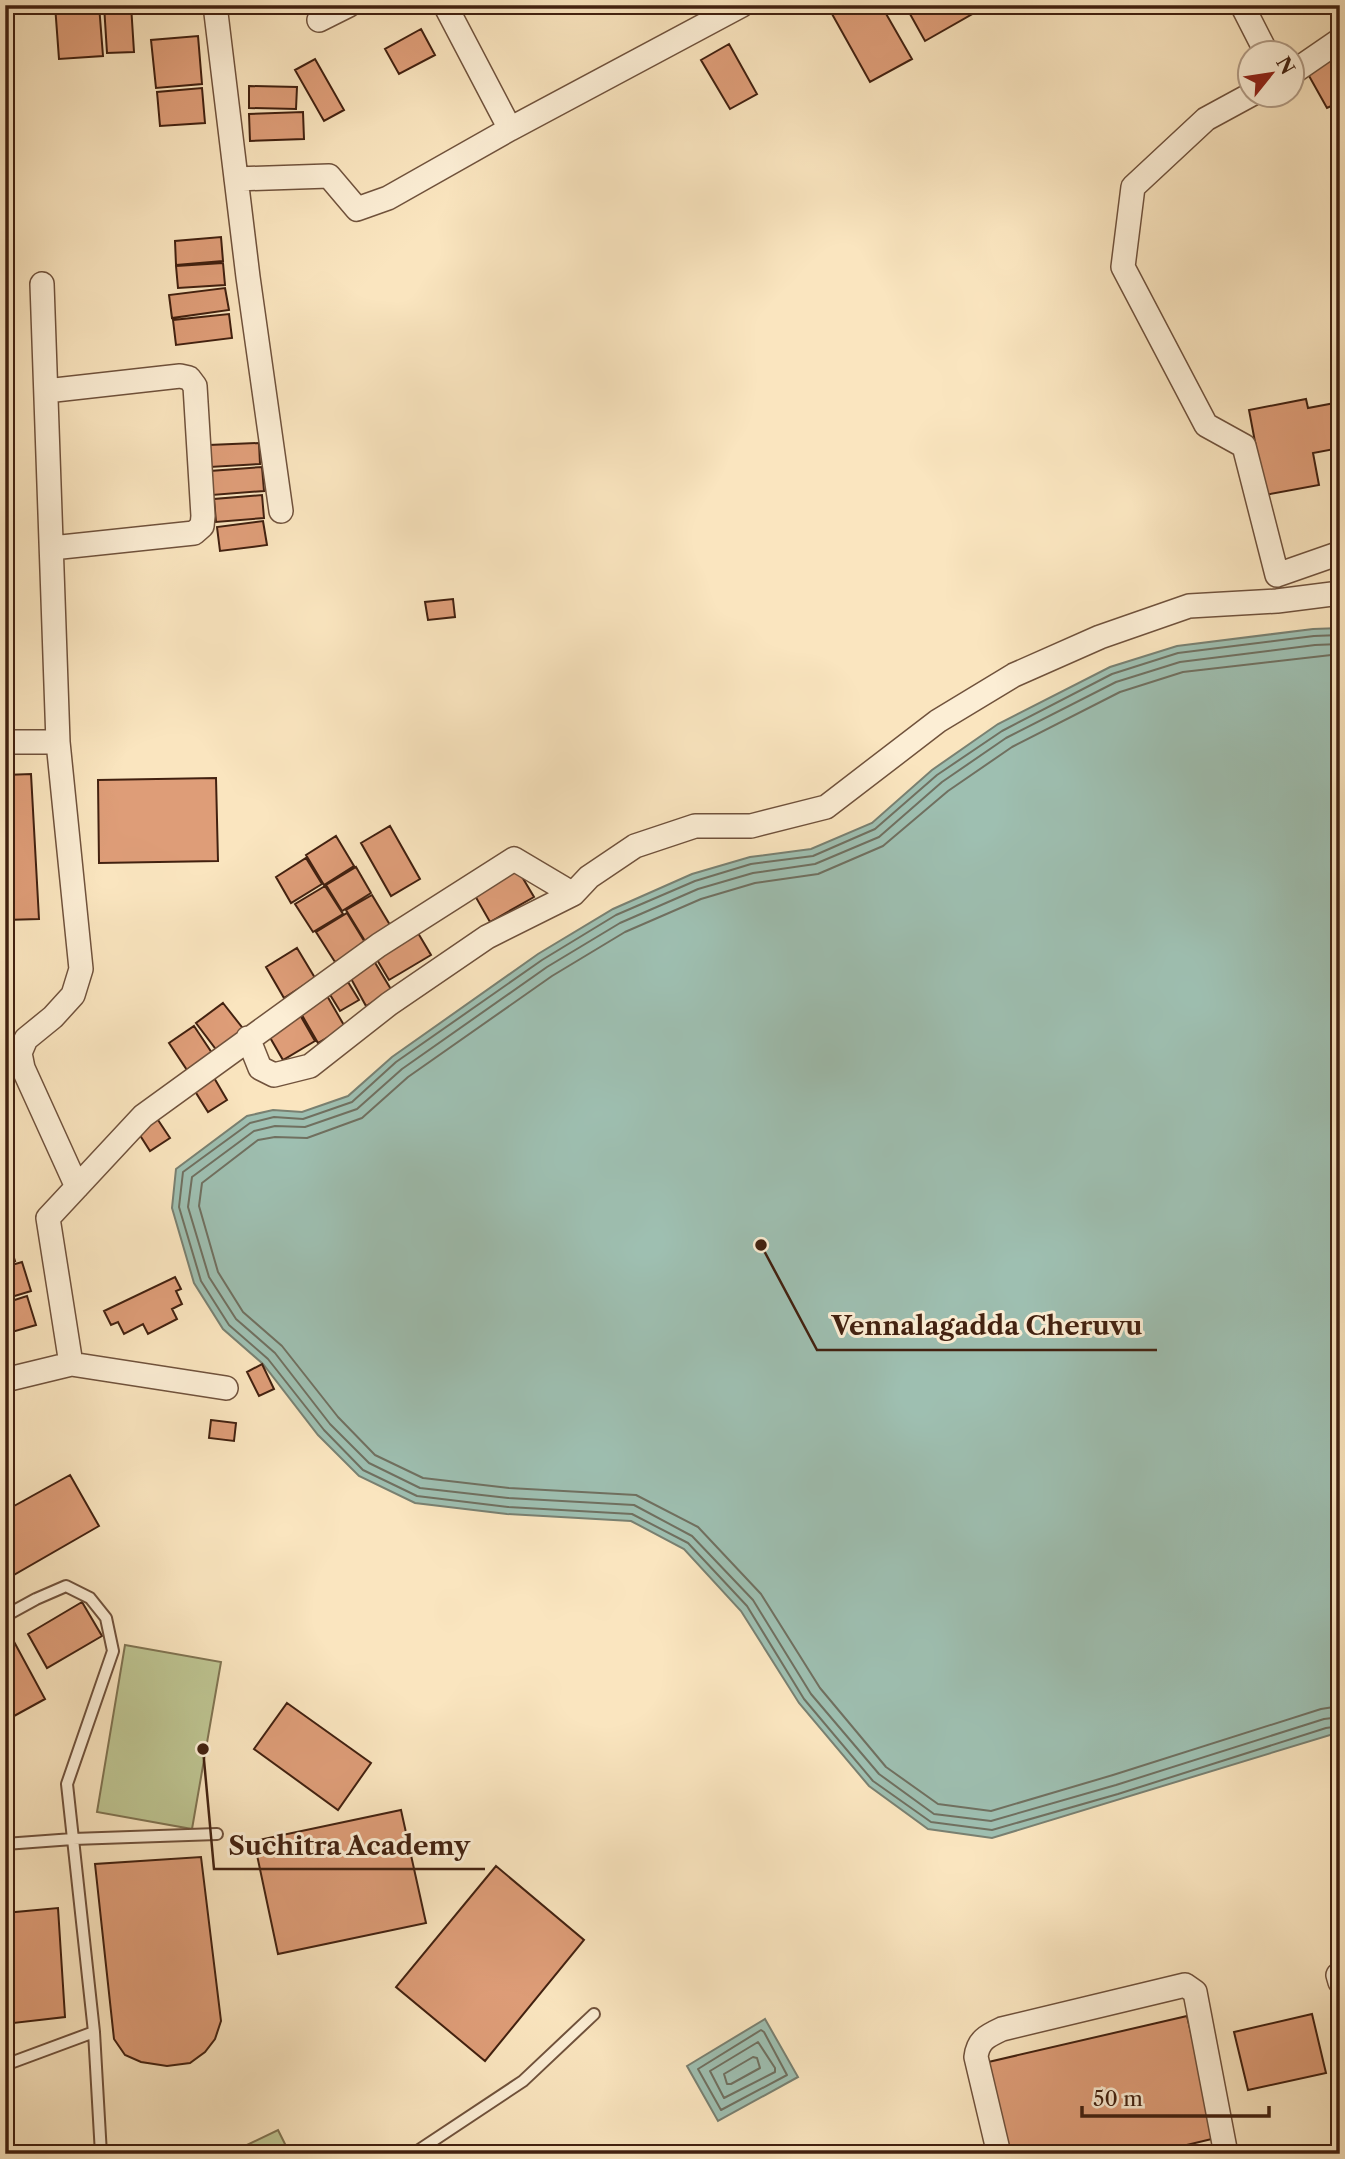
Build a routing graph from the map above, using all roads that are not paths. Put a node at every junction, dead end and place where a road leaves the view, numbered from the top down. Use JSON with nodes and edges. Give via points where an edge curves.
{"nodes":[{"id":1,"x":215,"y":5,"type":"edge"},
{"id":2,"x":349,"y":5,"type":"edge"},
{"id":3,"x":445,"y":5,"type":"edge"},
{"id":4,"x":742,"y":5,"type":"edge"},
{"id":5,"x":1242,"y":5,"type":"edge"},
{"id":6,"x":319,"y":20,"type":"dead end"},
{"id":7,"x":1259,"y":38,"type":"edge"},
{"id":8,"x":1340,"y":40,"type":"edge"},
{"id":9,"x":1306,"y":64,"type":"edge"},
{"id":10,"x":1236,"y":103,"type":"edge"},
{"id":11,"x":510,"y":129,"type":"junction"},
{"id":12,"x":236,"y":179,"type":"junction"},
{"id":13,"x":42,"y":284,"type":"dead end"},
{"id":14,"x":46,"y":391,"type":"junction"},
{"id":15,"x":281,"y":511,"type":"dead end"},
{"id":16,"x":52,"y":548,"type":"junction"},
{"id":17,"x":1340,"y":553,"type":"edge"},
{"id":18,"x":1340,"y":593,"type":"edge"},
{"id":19,"x":5,"y":742,"type":"edge"},
{"id":20,"x":58,"y":742,"type":"junction"},
{"id":21,"x":573,"y":894,"type":"junction"},
{"id":22,"x":248,"y":1038,"type":"junction"},
{"id":23,"x":77,"y":1187,"type":"junction"},
{"id":24,"x":71,"y":1364,"type":"junction"},
{"id":25,"x":5,"y":1380,"type":"edge"},
{"id":26,"x":226,"y":1388,"type":"dead end"},
{"id":27,"x":5,"y":1616,"type":"edge"},
{"id":28,"x":217,"y":1834,"type":"dead end"},
{"id":29,"x":73,"y":1839,"type":"junction"},
{"id":30,"x":5,"y":1844,"type":"edge"},
{"id":31,"x":594,"y":2014,"type":"dead end"},
{"id":32,"x":94,"y":2032,"type":"junction"},
{"id":33,"x":5,"y":2065,"type":"edge"},
{"id":34,"x":101,"y":2154,"type":"edge"},
{"id":35,"x":413,"y":2154,"type":"edge"},
{"id":36,"x":999,"y":2154,"type":"edge"},
{"id":37,"x":1226,"y":2154,"type":"edge"}],
"edges":[{"from":1,"to":12,"type":"street"},
{"from":2,"to":6,"type":"street"},
{"from":3,"to":11,"type":"street"},
{"from":4,"to":11,"type":"street"},
{"from":5,"to":7,"type":"street"},
{"from":8,"to":9,"type":"street"},
{"from":10,"to":17,"type":"street","via":[[1206,119],[1133,187],[1123,267],[1206,425],[1244,446],[1278,575]]},
{"from":11,"to":12,"type":"street","via":[[388,198],[357,209],[329,176]]},
{"from":12,"to":15,"type":"street"},
{"from":13,"to":14,"type":"street"},
{"from":14,"to":16,"type":"street"},
{"from":14,"to":16,"type":"street","via":[[189,378],[195,386],[203,516],[202,526],[194,533]]},
{"from":16,"to":20,"type":"street"},
{"from":18,"to":21,"type":"street","via":[[1189,606],[1100,637],[1014,675],[937,721],[826,807],[751,826],[695,826],[635,846],[589,877]]},
{"from":19,"to":20,"type":"street"},
{"from":20,"to":23,"type":"street","via":[[81,970],[74,995],[26,1039],[20,1053]]},
{"from":21,"to":22,"type":"street","via":[[514,859],[379,945]]},
{"from":21,"to":22,"type":"street","via":[[487,937],[389,1004],[310,1066],[275,1075],[260,1068]]},
{"from":22,"to":23,"type":"street","via":[[143,1116]]},
{"from":23,"to":24,"type":"street","via":[[48,1218]]},
{"from":24,"to":25,"type":"street"},
{"from":24,"to":26,"type":"street"},
{"from":27,"to":29,"type":"lane","via":[[66,1586],[90,1598],[106,1618],[113,1651],[67,1784]]},
{"from":28,"to":29,"type":"lane"},
{"from":29,"to":30,"type":"lane"},
{"from":29,"to":32,"type":"lane"},
{"from":31,"to":35,"type":"lane","via":[[523,2081]]},
{"from":32,"to":33,"type":"lane"},
{"from":32,"to":34,"type":"lane"},
{"from":36,"to":37,"type":"street","via":[[976,2057],[983,2038],[1002,2029],[1185,1985],[1195,1992]]}]}
